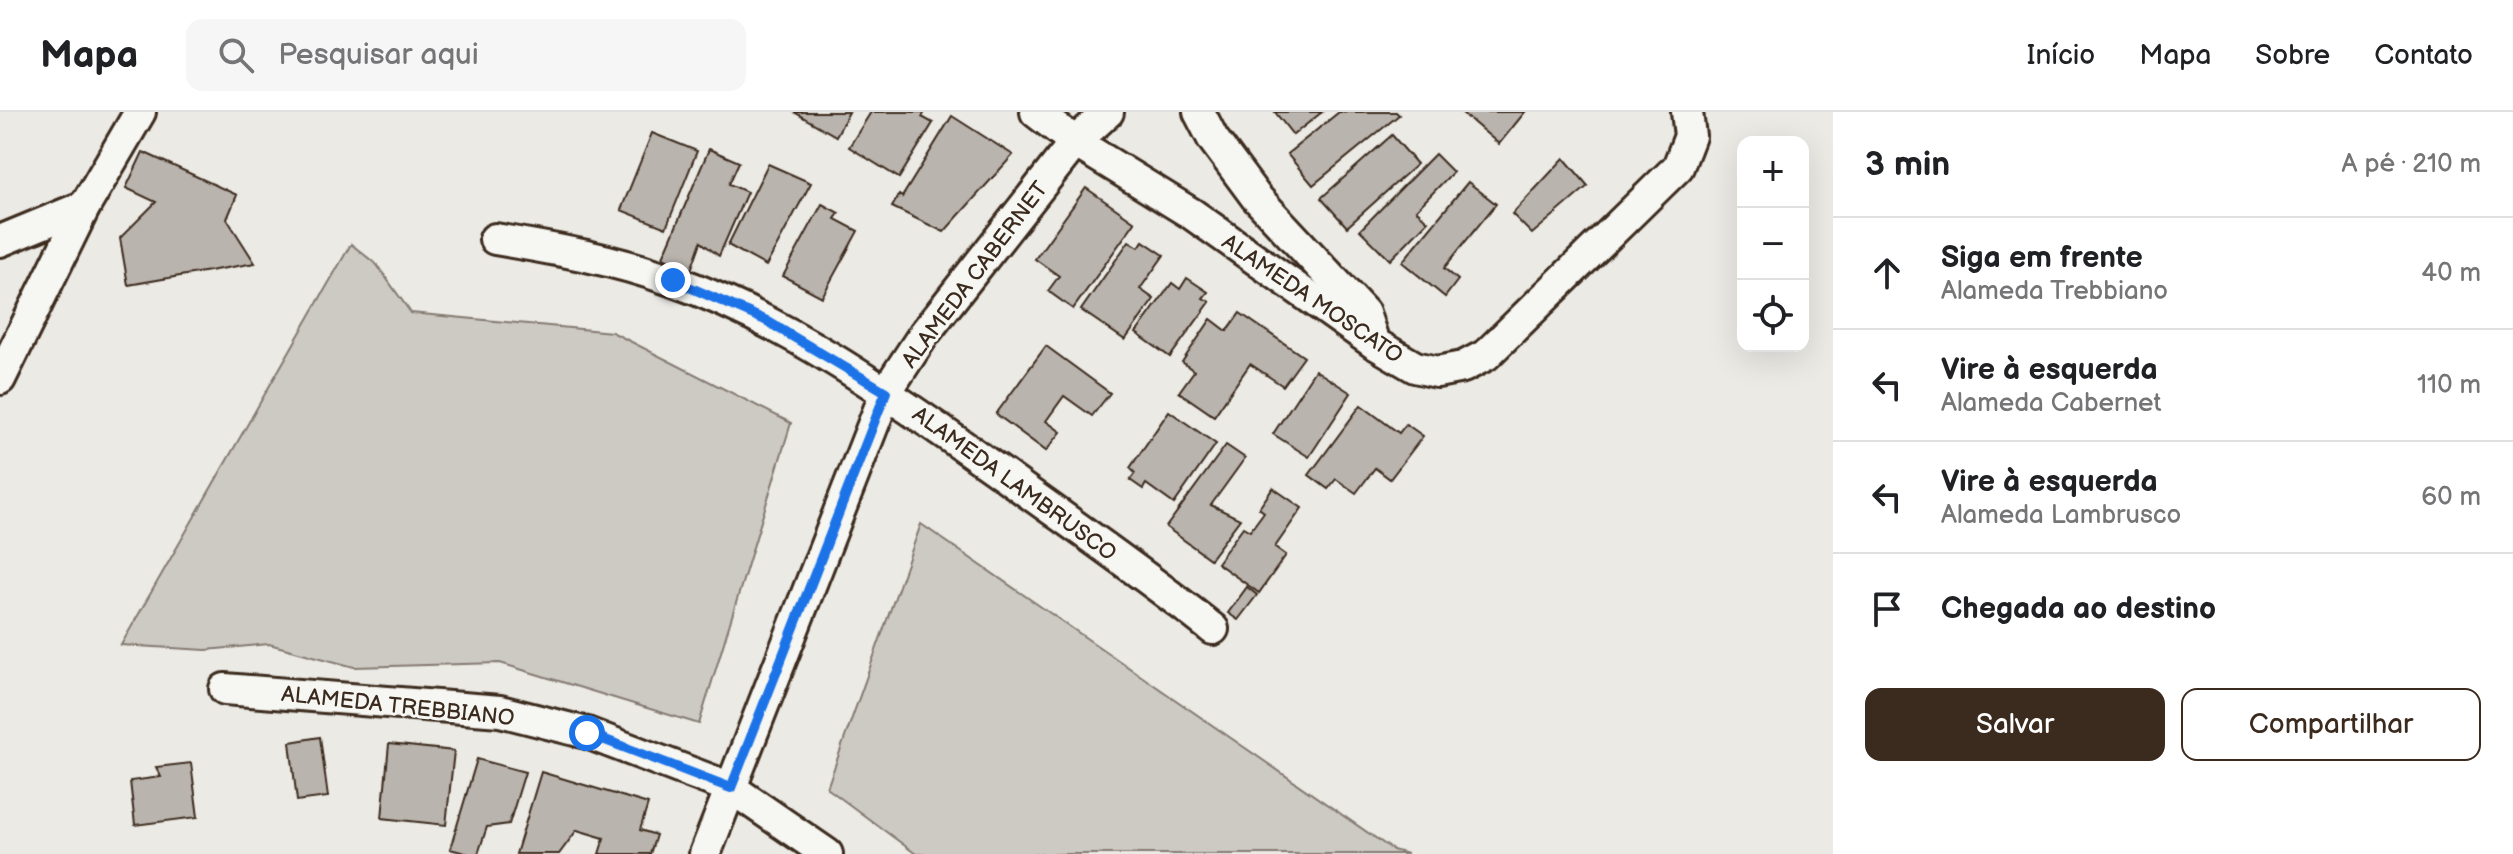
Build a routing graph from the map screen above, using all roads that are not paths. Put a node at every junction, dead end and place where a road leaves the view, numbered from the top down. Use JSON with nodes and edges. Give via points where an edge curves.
{"nodes":[{"id":1,"x":140,"y":112,"type":"edge"},
{"id":2,"x":1036,"y":112,"type":"edge"},
{"id":3,"x":1108,"y":112,"type":"edge"},
{"id":4,"x":1199,"y":112,"type":"edge"},
{"id":5,"x":1687,"y":112,"type":"edge"},
{"id":6,"x":1075,"y":142,"type":"junction"},
{"id":7,"x":85,"y":206,"type":"junction"},
{"id":8,"x":495,"y":239,"type":"dead end"},
{"id":9,"x":0,"y":241,"type":"edge"},
{"id":10,"x":1374,"y":343,"type":"junction"},
{"id":11,"x":0,"y":379,"type":"edge"},
{"id":12,"x":886,"y":392,"type":"junction"},
{"id":13,"x":1213,"y":629,"type":"dead end"},
{"id":14,"x":225,"y":689,"type":"dead end"},
{"id":15,"x":731,"y":788,"type":"junction"},
{"id":16,"x":705,"y":854,"type":"edge"},
{"id":17,"x":827,"y":854,"type":"edge"}],
"edges":[{"from":1,"to":7,"type":"street"},
{"from":2,"to":6,"type":"street","name":"ALAMEDA MOSCATO"},
{"from":3,"to":6,"type":"street","name":"ALAMEDA CABERNET"},
{"from":4,"to":10,"type":"street","via":[[1256,197],[1364,313]]},
{"from":5,"to":10,"type":"street","name":"ALAMEDA MOSCATO","via":[[1690,136],[1678,167],[1486,355],[1437,372],[1415,367]]},
{"from":6,"to":10,"type":"street","name":"ALAMEDA MOSCATO","via":[[1192,214]]},
{"from":6,"to":12,"type":"street","name":"ALAMEDA CABERNET","via":[[924,334]]},
{"from":7,"to":9,"type":"street"},
{"from":7,"to":11,"type":"street"},
{"from":8,"to":12,"type":"street","name":"ALAMEDA LAMBRUSCO","via":[[592,255],[673,280],[765,320]]},
{"from":12,"to":13,"type":"street","name":"ALAMEDA LAMBRUSCO"},
{"from":12,"to":15,"type":"street","name":"ALAMEDA CABERNET"},
{"from":14,"to":15,"type":"street","name":"ALAMEDA TREBBIANO","via":[[500,711],[587,733]]},
{"from":15,"to":16,"type":"street","name":"ALAMEDA CABERNET"},
{"from":15,"to":17,"type":"street","name":"ALAMEDA TREBBIANO"}]}
